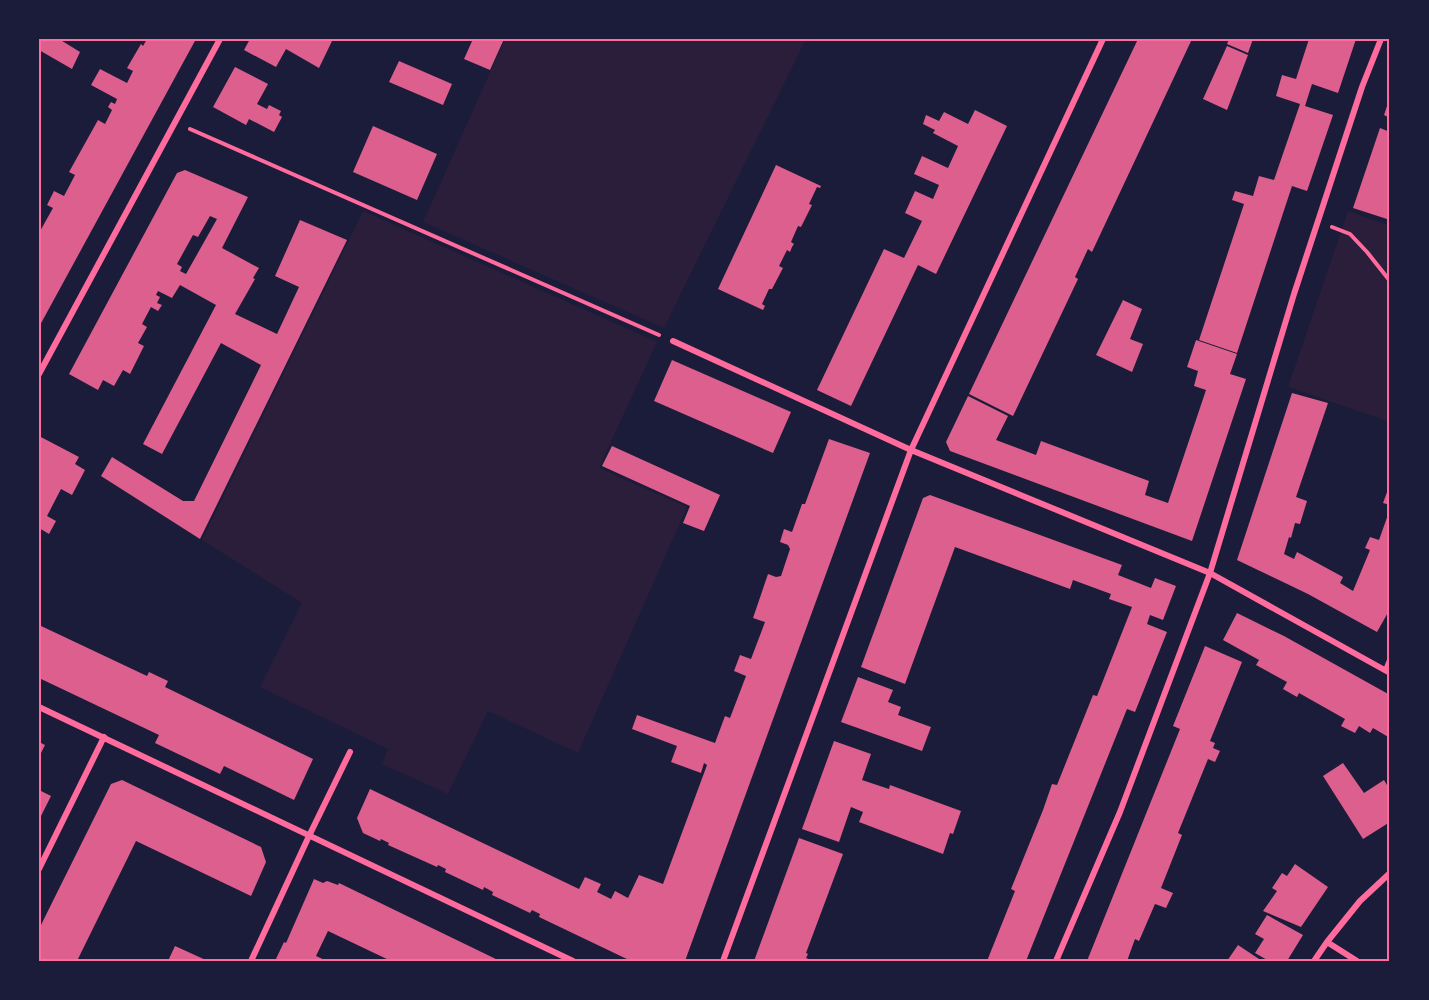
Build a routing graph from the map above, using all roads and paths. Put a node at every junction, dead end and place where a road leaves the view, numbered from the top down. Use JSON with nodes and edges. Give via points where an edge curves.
{"nodes":[{"id":1,"x":220,"y":39,"type":"edge"},
{"id":2,"x":1103,"y":39,"type":"edge"},
{"id":3,"x":1381,"y":39,"type":"edge"},
{"id":4,"x":176,"y":123,"type":"junction"},
{"id":5,"x":1318,"y":222,"type":"junction"},
{"id":6,"x":1390,"y":281,"type":"edge"},
{"id":7,"x":1390,"y":303,"type":"edge"},
{"id":8,"x":1390,"y":309,"type":"edge"},
{"id":9,"x":673,"y":342,"type":"joint"},
{"id":10,"x":39,"y":374,"type":"edge"},
{"id":11,"x":911,"y":450,"type":"junction"},
{"id":12,"x":1210,"y":573,"type":"junction"},
{"id":13,"x":1390,"y":660,"type":"edge"},
{"id":14,"x":1388,"y":671,"type":"edge"},
{"id":15,"x":39,"y":707,"type":"edge"},
{"id":16,"x":104,"y":737,"type":"junction"},
{"id":17,"x":350,"y":752,"type":"dead end"},
{"id":18,"x":309,"y":836,"type":"junction"},
{"id":19,"x":39,"y":869,"type":"edge"},
{"id":20,"x":1390,"y":873,"type":"edge"},
{"id":21,"x":1327,"y":942,"type":"junction"},
{"id":22,"x":251,"y":961,"type":"edge"},
{"id":23,"x":573,"y":961,"type":"edge"},
{"id":24,"x":723,"y":961,"type":"edge"},
{"id":25,"x":1056,"y":961,"type":"edge"},
{"id":26,"x":1314,"y":961,"type":"edge"},
{"id":27,"x":1357,"y":961,"type":"edge"}],
"edges":[{"from":1,"to":4,"type":"street"},
{"from":2,"to":11,"type":"street"},
{"from":3,"to":5,"type":"street"},
{"from":4,"to":9,"type":"path"},
{"from":4,"to":10,"type":"street"},
{"from":5,"to":6,"type":"path","via":[[1350,234]]},
{"from":5,"to":12,"type":"street"},
{"from":7,"to":8,"type":"path"},
{"from":9,"to":11,"type":"street"},
{"from":11,"to":12,"type":"street"},
{"from":11,"to":24,"type":"street"},
{"from":12,"to":14,"type":"street"},
{"from":12,"to":25,"type":"street","via":[[1120,812]]},
{"from":13,"to":14,"type":"street"},
{"from":15,"to":16,"type":"street"},
{"from":16,"to":18,"type":"street"},
{"from":16,"to":19,"type":"street"},
{"from":17,"to":18,"type":"street"},
{"from":18,"to":22,"type":"street"},
{"from":18,"to":23,"type":"street"},
{"from":20,"to":21,"type":"street"},
{"from":21,"to":26,"type":"street"},
{"from":21,"to":27,"type":"street"}]}
